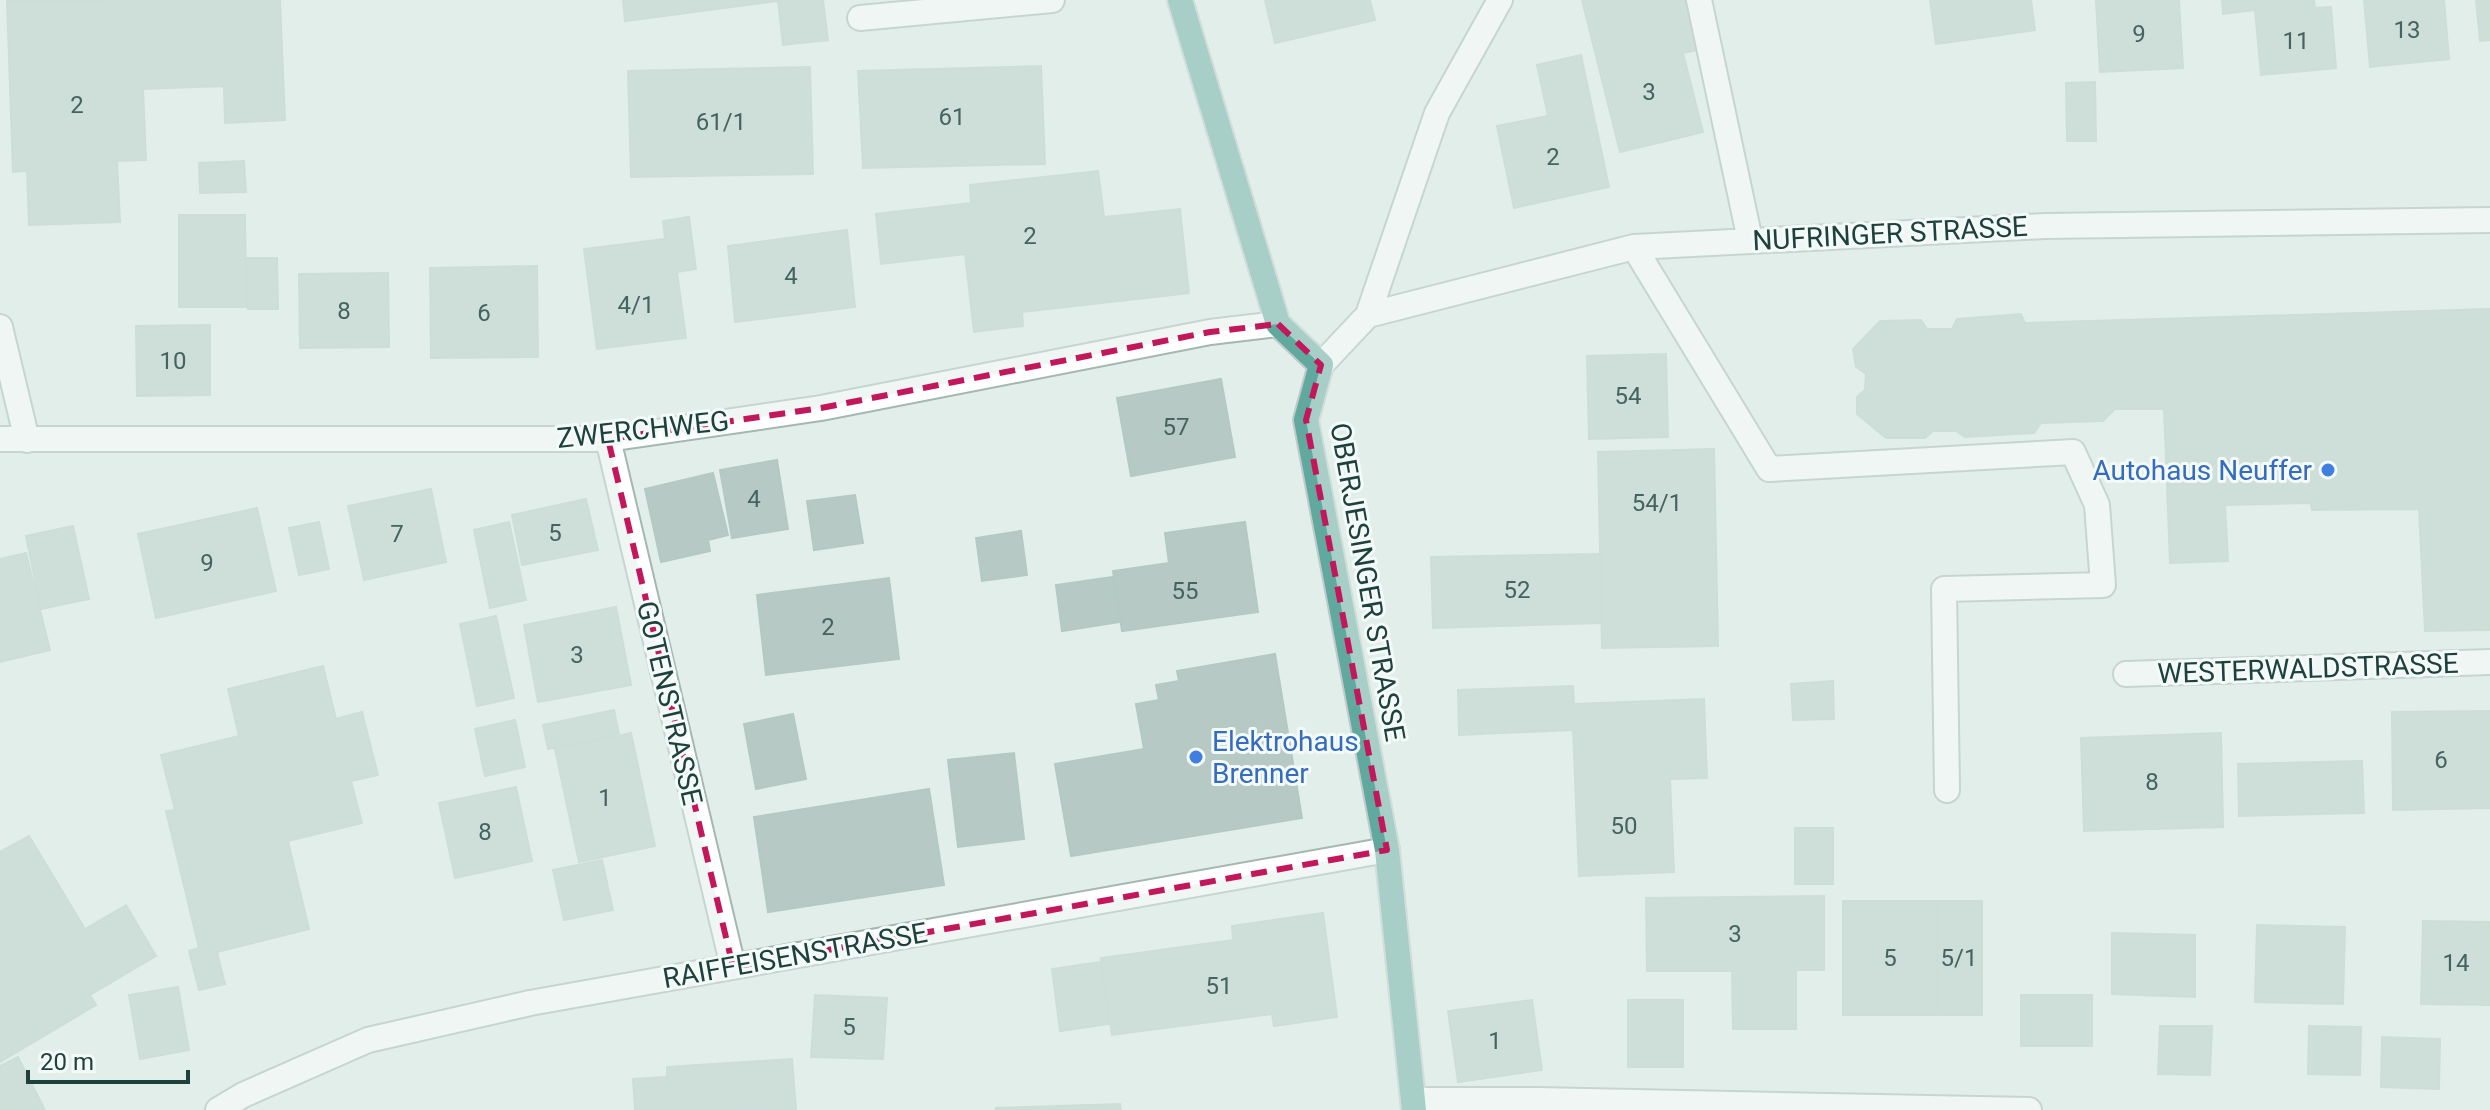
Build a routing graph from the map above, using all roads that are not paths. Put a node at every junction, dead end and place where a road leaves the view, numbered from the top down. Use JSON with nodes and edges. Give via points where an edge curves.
{"nodes":[{"id":1,"x":1052,"y":0,"type":"edge"},
{"id":2,"x":1180,"y":0,"type":"edge"},
{"id":3,"x":1500,"y":0,"type":"edge"},
{"id":4,"x":1699,"y":0,"type":"edge"},
{"id":5,"x":860,"y":18,"type":"dead end"},
{"id":6,"x":2490,"y":220,"type":"edge"},
{"id":7,"x":1750,"y":240,"type":"junction"},
{"id":8,"x":1634,"y":247,"type":"junction"},
{"id":9,"x":1368,"y":315,"type":"junction"},
{"id":10,"x":1278,"y":324,"type":"junction"},
{"id":11,"x":0,"y":327,"type":"edge"},
{"id":12,"x":1321,"y":365,"type":"junction"},
{"id":13,"x":0,"y":439,"type":"edge"},
{"id":14,"x":608,"y":439,"type":"junction"},
{"id":15,"x":27,"y":440,"type":"junction"},
{"id":16,"x":2490,"y":662,"type":"edge"},
{"id":17,"x":2126,"y":674,"type":"dead end"},
{"id":18,"x":1947,"y":790,"type":"dead end"},
{"id":19,"x":1387,"y":850,"type":"junction"},
{"id":20,"x":733,"y":967,"type":"junction"},
{"id":21,"x":1414,"y":1105,"type":"edge"},
{"id":22,"x":218,"y":1110,"type":"edge"},
{"id":23,"x":2029,"y":1110,"type":"edge"}],
"edges":[{"from":1,"to":5,"type":"street"},
{"from":2,"to":10,"type":"main road"},
{"from":3,"to":9,"type":"street","via":[[1437,113]]},
{"from":4,"to":7,"type":"street"},
{"from":6,"to":7,"type":"street","name":"NUFRINGER STRASSE","via":[[2045,226]]},
{"from":7,"to":8,"type":"street","name":"NUFRINGER STRASSE"},
{"from":8,"to":9,"type":"street","name":"NUFRINGER STRASSE"},
{"from":8,"to":18,"type":"street","via":[[1769,469],[2073,452],[2097,505],[2103,585],[1944,589]]},
{"from":9,"to":12,"type":"street"},
{"from":10,"to":12,"type":"main road"},
{"from":10,"to":14,"type":"street","name":"ZWERCHWEG","via":[[1210,332],[821,408]]},
{"from":11,"to":15,"type":"street"},
{"from":12,"to":19,"type":"main road","name":"OBERJESINGER STRASSE","via":[[1306,420]]},
{"from":13,"to":15,"type":"street","name":"ZWERCHWEG"},
{"from":14,"to":15,"type":"street","name":"ZWERCHWEG"},
{"from":14,"to":20,"type":"street","name":"GOTENSTRASSE"},
{"from":16,"to":17,"type":"street","name":"WESTERWALDSTRASSE"},
{"from":19,"to":20,"type":"street","name":"RAIFFEISENSTRASSE"},
{"from":19,"to":21,"type":"main road","name":"OBERJESINGER STRASSE"},
{"from":20,"to":22,"type":"street","name":"RAIFFEISENSTRASSE","via":[[530,1003],[368,1040]]},
{"from":21,"to":23,"type":"street","via":[[1554,1100]]}]}
